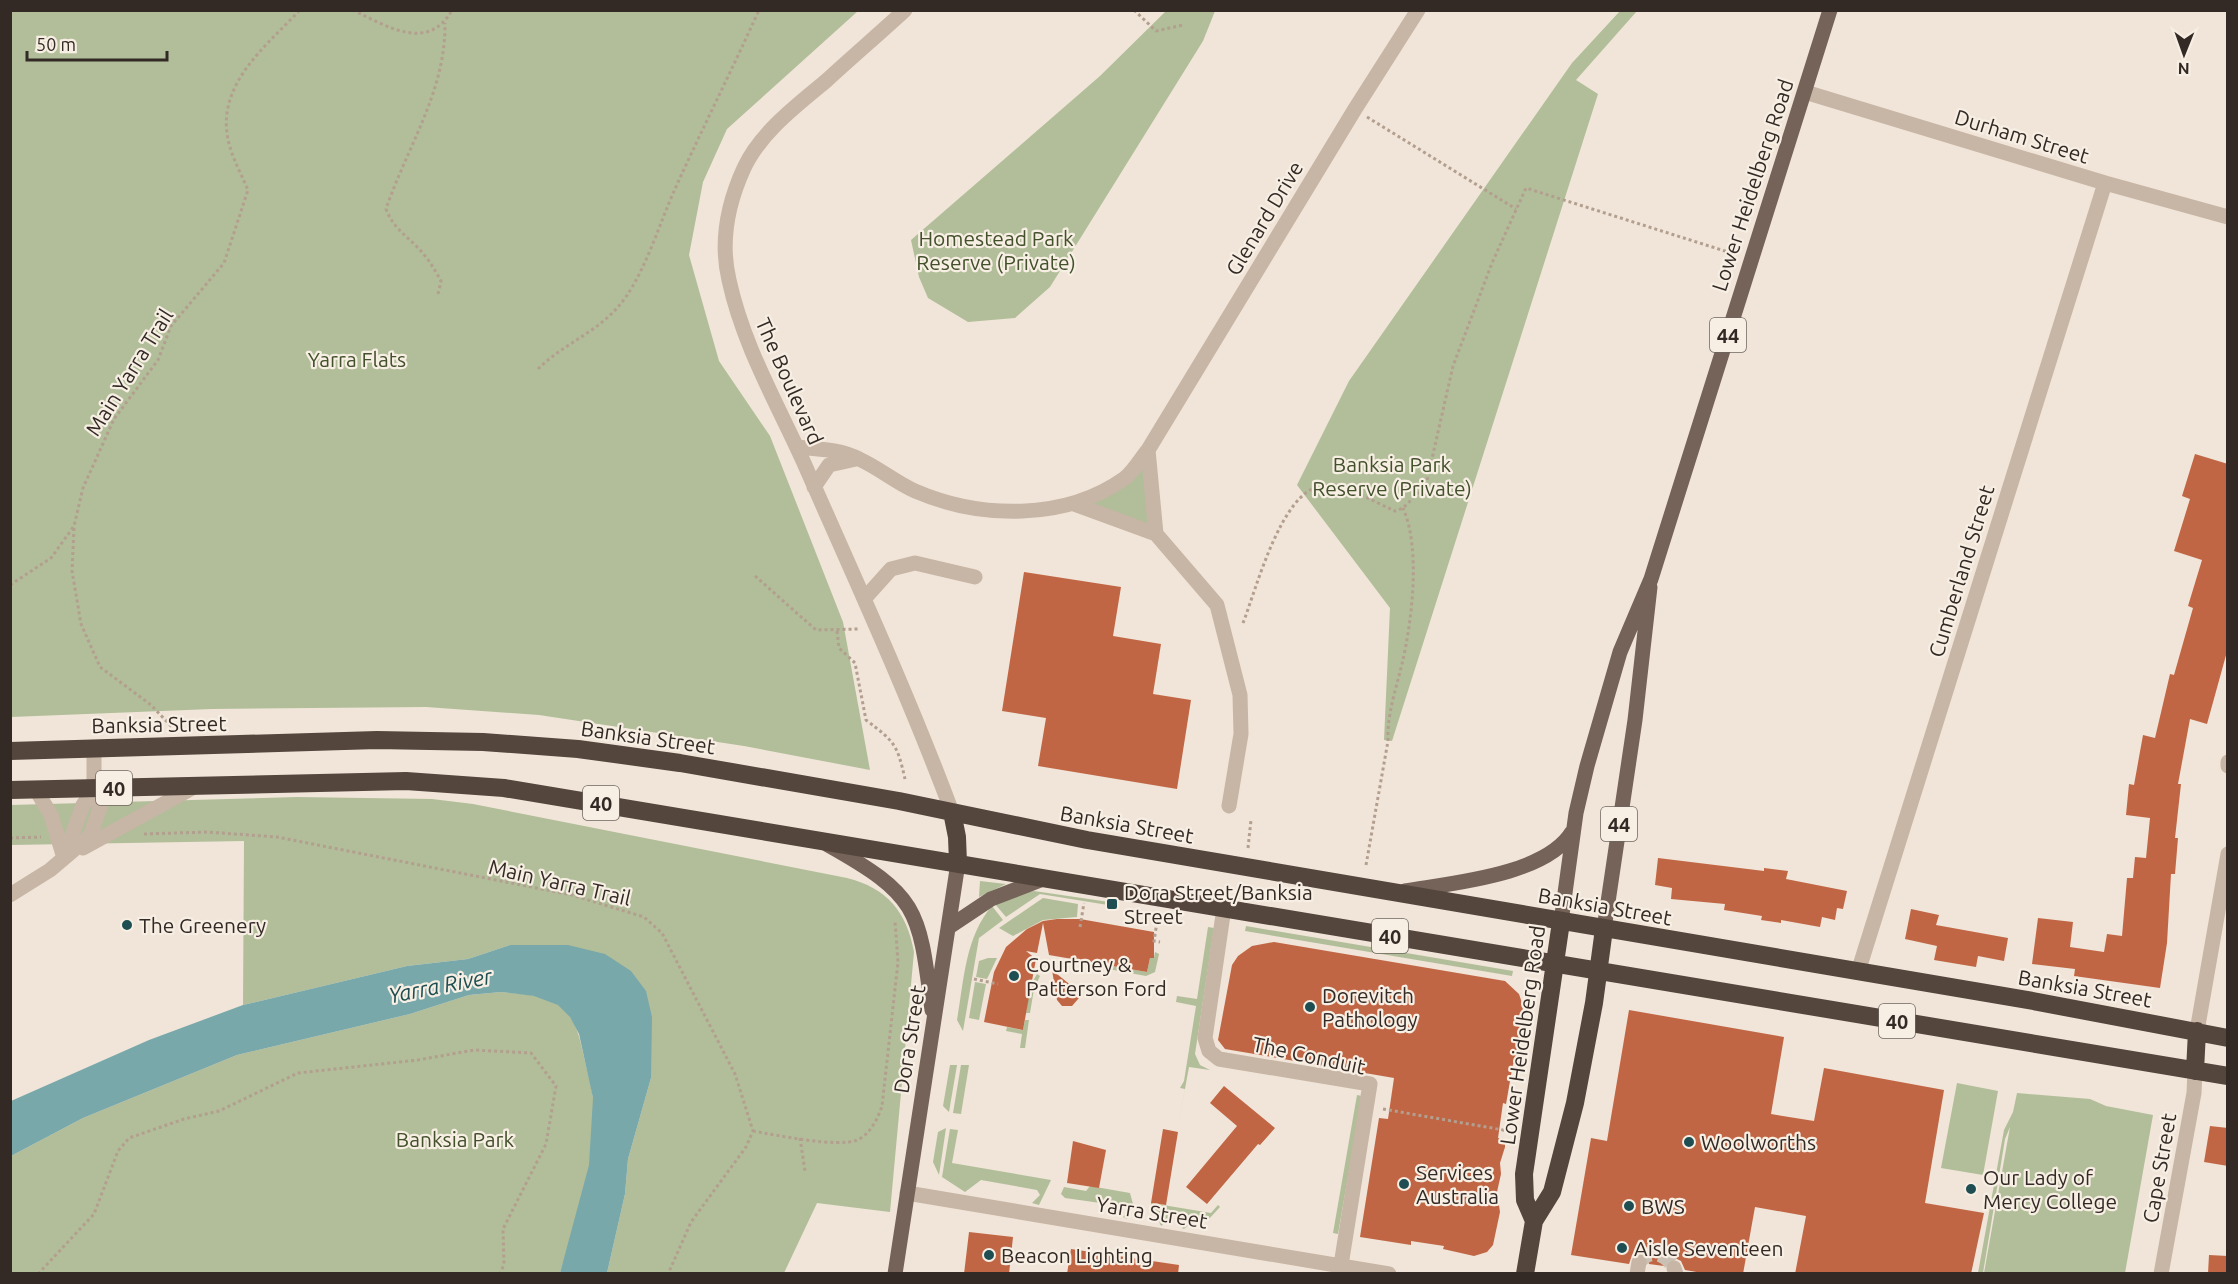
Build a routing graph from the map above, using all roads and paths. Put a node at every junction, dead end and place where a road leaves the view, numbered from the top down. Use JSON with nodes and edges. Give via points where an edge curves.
{"nodes":[{"id":1,"x":300,"y":10,"type":"edge"},
{"id":2,"x":353,"y":10,"type":"edge"},
{"id":3,"x":452,"y":10,"type":"edge"},
{"id":4,"x":759,"y":10,"type":"edge"},
{"id":5,"x":905,"y":10,"type":"edge"},
{"id":6,"x":1134,"y":10,"type":"edge"},
{"id":7,"x":1418,"y":10,"type":"edge"},
{"id":8,"x":1830,"y":10,"type":"edge"},
{"id":9,"x":445,"y":24,"type":"junction"},
{"id":10,"x":1183,"y":26,"type":"dead end"},
{"id":11,"x":1804,"y":92,"type":"junction"},
{"id":12,"x":1366,"y":117,"type":"dead end"},
{"id":13,"x":2105,"y":183,"type":"junction"},
{"id":14,"x":1516,"y":209,"type":"junction"},
{"id":15,"x":2228,"y":217,"type":"edge"},
{"id":16,"x":1728,"y":252,"type":"dead end"},
{"id":17,"x":438,"y":294,"type":"dead end"},
{"id":18,"x":538,"y":369,"type":"dead end"},
{"id":19,"x":797,"y":447,"type":"junction"},
{"id":20,"x":1148,"y":450,"type":"junction"},
{"id":21,"x":858,"y":458,"type":"junction"},
{"id":22,"x":814,"y":487,"type":"junction"},
{"id":23,"x":1074,"y":504,"type":"junction"},
{"id":24,"x":1403,"y":508,"type":"junction"},
{"id":25,"x":74,"y":526,"type":"junction"},
{"id":26,"x":1156,"y":534,"type":"junction"},
{"id":27,"x":755,"y":576,"type":"dead end"},
{"id":28,"x":975,"y":577,"type":"dead end"},
{"id":29,"x":1651,"y":579,"type":"junction"},
{"id":30,"x":10,"y":585,"type":"edge"},
{"id":31,"x":865,"y":598,"type":"junction"},
{"id":32,"x":1243,"y":624,"type":"dead end"},
{"id":33,"x":876,"y":626,"type":"junction"},
{"id":34,"x":837,"y":631,"type":"junction"},
{"id":35,"x":191,"y":747,"type":"junction"},
{"id":36,"x":94,"y":748,"type":"junction"},
{"id":37,"x":10,"y":751,"type":"edge"},
{"id":38,"x":905,"y":779,"type":"dead end"},
{"id":39,"x":197,"y":785,"type":"junction"},
{"id":40,"x":94,"y":788,"type":"junction"},
{"id":41,"x":10,"y":790,"type":"edge"},
{"id":42,"x":36,"y":790,"type":"junction"},
{"id":43,"x":1229,"y":806,"type":"dead end"},
{"id":44,"x":952,"y":812,"type":"junction"},
{"id":45,"x":1251,"y":820,"type":"dead end"},
{"id":46,"x":1574,"y":829,"type":"junction"},
{"id":47,"x":243,"y":833,"type":"dead end"},
{"id":48,"x":819,"y":840,"type":"junction"},
{"id":49,"x":1248,"y":848,"type":"dead end"},
{"id":50,"x":2228,"y":854,"type":"edge"},
{"id":51,"x":64,"y":858,"type":"junction"},
{"id":52,"x":958,"y":863,"type":"junction"},
{"id":53,"x":1366,"y":865,"type":"dead end"},
{"id":54,"x":1049,"y":878,"type":"junction"},
{"id":55,"x":1394,"y":893,"type":"junction"},
{"id":56,"x":10,"y":895,"type":"edge"},
{"id":57,"x":1084,"y":903,"type":"dead end"},
{"id":58,"x":1224,"y":908,"type":"junction"},
{"id":59,"x":1158,"y":915,"type":"dead end"},
{"id":60,"x":894,"y":920,"type":"dead end"},
{"id":61,"x":1561,"y":922,"type":"junction"},
{"id":62,"x":949,"y":927,"type":"junction"},
{"id":63,"x":1080,"y":927,"type":"dead end"},
{"id":64,"x":1604,"y":929,"type":"junction"},
{"id":65,"x":1160,"y":942,"type":"dead end"},
{"id":66,"x":1555,"y":964,"type":"junction"},
{"id":67,"x":1599,"y":971,"type":"junction"},
{"id":68,"x":1858,"y":972,"type":"junction"},
{"id":69,"x":974,"y":979,"type":"dead end"},
{"id":70,"x":998,"y":984,"type":"dead end"},
{"id":71,"x":934,"y":1028,"type":"junction"},
{"id":72,"x":2197,"y":1031,"type":"junction"},
{"id":73,"x":2228,"y":1038,"type":"edge"},
{"id":74,"x":2195,"y":1071,"type":"junction"},
{"id":75,"x":2228,"y":1076,"type":"edge"},
{"id":76,"x":1366,"y":1107,"type":"junction"},
{"id":77,"x":753,"y":1131,"type":"junction"},
{"id":78,"x":1509,"y":1131,"type":"dead end"},
{"id":79,"x":800,"y":1138,"type":"junction"},
{"id":80,"x":805,"y":1171,"type":"dead end"},
{"id":81,"x":907,"y":1193,"type":"junction"},
{"id":82,"x":1534,"y":1221,"type":"junction"},
{"id":83,"x":1341,"y":1265,"type":"junction"},
{"id":84,"x":38,"y":1274,"type":"edge"},
{"id":85,"x":500,"y":1274,"type":"edge"},
{"id":86,"x":668,"y":1274,"type":"edge"},
{"id":87,"x":895,"y":1274,"type":"edge"},
{"id":88,"x":1389,"y":1274,"type":"edge"},
{"id":89,"x":1526,"y":1274,"type":"edge"},
{"id":90,"x":2161,"y":1274,"type":"edge"}],
"edges":[{"from":1,"to":25,"type":"path","name":"Main Yarra Trail","via":[[232,88],[225,111],[229,146],[248,190],[224,263],[171,326],[158,360],[114,419],[83,488]]},
{"from":2,"to":9,"type":"path","via":[[394,30],[425,35]]},
{"from":3,"to":9,"type":"path"},
{"from":4,"to":18,"type":"path","via":[[674,190],[646,260],[618,308]]},
{"from":5,"to":19,"type":"street","name":"The Boulevard","via":[[765,138],[745,166],[726,224],[728,278],[744,333]]},
{"from":6,"to":10,"type":"path","via":[[1156,31]]},
{"from":7,"to":20,"type":"street","name":"Glenard Drive"},
{"from":8,"to":11,"type":"main road","name":"Lower Heidelberg Road","number":"44"},
{"from":9,"to":17,"type":"path","via":[[437,82],[386,209],[391,222],[434,269],[441,281]]},
{"from":11,"to":13,"type":"street","name":"Durham Street"},
{"from":11,"to":29,"type":"main road","name":"Lower Heidelberg Road","number":"44"},
{"from":12,"to":14,"type":"path"},
{"from":13,"to":15,"type":"street","name":"Durham Street"},
{"from":13,"to":68,"type":"street","name":"Cumberland Street"},
{"from":14,"to":16,"type":"path","via":[[1526,188]]},
{"from":14,"to":24,"type":"path","via":[[1453,366],[1426,485]]},
{"from":19,"to":21,"type":"street","name":"Glenard Drive"},
{"from":19,"to":22,"type":"street","name":"The Boulevard"},
{"from":20,"to":23,"type":"street","name":"Glenard Drive","via":[[1126,477]]},
{"from":20,"to":26,"type":"street"},
{"from":21,"to":22,"type":"street","via":[[829,465]]},
{"from":21,"to":23,"type":"street","name":"Glenard Drive","via":[[912,490],[975,508],[1013,511]]},
{"from":22,"to":31,"type":"street","name":"The Boulevard"},
{"from":23,"to":26,"type":"street","name":"Glenard Drive"},
{"from":24,"to":32,"type":"path","via":[[1395,511],[1336,487],[1319,486],[1298,499],[1283,520]]},
{"from":24,"to":53,"type":"path","via":[[1412,543],[1408,620]]},
{"from":25,"to":30,"type":"path","name":"Main Yarra Trail","via":[[51,558]]},
{"from":25,"to":35,"type":"path","via":[[72,571],[81,624],[100,667],[151,705]]},
{"from":26,"to":43,"type":"street","name":"Glenard Drive","via":[[1217,605],[1240,695],[1241,734]]},
{"from":27,"to":34,"type":"path","via":[[816,630]]},
{"from":28,"to":31,"type":"street","via":[[915,563],[891,569]]},
{"from":29,"to":46,"type":"main road","name":"Lower Heidelberg Road","number":"44","via":[[1620,652],[1587,766]]},
{"from":29,"to":64,"type":"main road","name":"Lower Heidelberg Road","number":"44"},
{"from":31,"to":33,"type":"street","name":"The Boulevard"},
{"from":33,"to":34,"type":"path"},
{"from":33,"to":44,"type":"street","name":"The Boulevard"},
{"from":34,"to":38,"type":"path","via":[[839,648],[855,663],[866,720],[892,739]]},
{"from":35,"to":36,"type":"highway","name":"Banksia Street","number":"40"},
{"from":35,"to":44,"type":"highway","name":"Banksia Street","number":"40","via":[[377,740],[542,746],[680,763]]},
{"from":36,"to":37,"type":"highway","name":"Banksia Street","number":"40"},
{"from":36,"to":40,"type":"street"},
{"from":39,"to":40,"type":"highway","number":"40"},
{"from":39,"to":48,"type":"highway","number":"40","via":[[406,781],[473,785]]},
{"from":39,"to":51,"type":"street"},
{"from":40,"to":42,"type":"highway","number":"40"},
{"from":40,"to":51,"type":"street","via":[[100,807],[95,826],[87,839]]},
{"from":41,"to":42,"type":"highway","number":"40"},
{"from":42,"to":51,"type":"street","via":[[51,815]]},
{"from":44,"to":52,"type":"highway","name":"Dora Street"},
{"from":44,"to":55,"type":"highway","name":"Banksia Street","number":"40","via":[[1086,840]]},
{"from":45,"to":49,"type":"path"},
{"from":46,"to":55,"type":"main road","via":[[1556,852],[1531,865]]},
{"from":46,"to":61,"type":"main road","name":"Lower Heidelberg Road","number":"44"},
{"from":47,"to":77,"type":"path","name":"Main Yarra Trail","via":[[286,838],[572,895],[644,917],[662,933],[735,1074]]},
{"from":48,"to":52,"type":"highway","number":"40"},
{"from":48,"to":71,"type":"main road","via":[[879,874],[908,904],[922,940]]},
{"from":50,"to":72,"type":"street"},
{"from":51,"to":56,"type":"street"},
{"from":52,"to":54,"type":"highway","number":"40"},
{"from":52,"to":62,"type":"main road","name":"Dora Street"},
{"from":54,"to":58,"type":"highway","number":"40"},
{"from":54,"to":62,"type":"main road","via":[[998,896]]},
{"from":55,"to":61,"type":"highway","name":"Banksia Street","number":"40"},
{"from":57,"to":63,"type":"path"},
{"from":58,"to":66,"type":"highway","number":"40"},
{"from":58,"to":76,"type":"street","name":"The Conduit","via":[[1205,1038],[1209,1051],[1219,1059],[1370,1084]]},
{"from":59,"to":65,"type":"path","via":[[1154,941]]},
{"from":60,"to":79,"type":"path","via":[[898,962],[879,1115],[857,1140]]},
{"from":61,"to":64,"type":"highway","name":"Banksia Street","number":"40"},
{"from":61,"to":66,"type":"highway","name":"Lower Heidelberg Road","number":"44"},
{"from":62,"to":71,"type":"main road","name":"Dora Street"},
{"from":64,"to":67,"type":"highway","name":"Lower Heidelberg Road","number":"44"},
{"from":64,"to":68,"type":"highway","name":"Banksia Street","number":"40"},
{"from":66,"to":67,"type":"highway","number":"40"},
{"from":66,"to":82,"type":"highway","name":"Lower Heidelberg Road","number":"44","via":[[1524,1181],[1525,1200]]},
{"from":67,"to":74,"type":"highway","number":"40"},
{"from":67,"to":82,"type":"highway","name":"Lower Heidelberg Road","number":"44","via":[[1567,1137],[1552,1192]]},
{"from":68,"to":72,"type":"highway","name":"Banksia Street","number":"40"},
{"from":69,"to":70,"type":"path"},
{"from":71,"to":81,"type":"main road","name":"Dora Street"},
{"from":72,"to":73,"type":"highway","name":"Banksia Street","number":"40"},
{"from":72,"to":74,"type":"highway"},
{"from":74,"to":75,"type":"highway","number":"40"},
{"from":74,"to":90,"type":"street","name":"Cape Street"},
{"from":76,"to":78,"type":"path"},
{"from":76,"to":83,"type":"street","name":"The Conduit"},
{"from":77,"to":79,"type":"path"},
{"from":77,"to":86,"type":"path","via":[[746,1147],[691,1222]]},
{"from":79,"to":80,"type":"path"},
{"from":81,"to":83,"type":"street","name":"Yarra Street"},
{"from":81,"to":87,"type":"main road","name":"Dora Street"},
{"from":82,"to":89,"type":"highway","name":"Lower Heidelberg Road","number":"44"},
{"from":83,"to":88,"type":"street","name":"Yarra Street"},
{"from":84,"to":85,"type":"path","via":[[94,1214],[118,1151],[129,1138],[219,1111],[298,1073],[474,1050],[531,1053],[556,1086],[546,1144],[503,1229],[504,1264]]}]}
